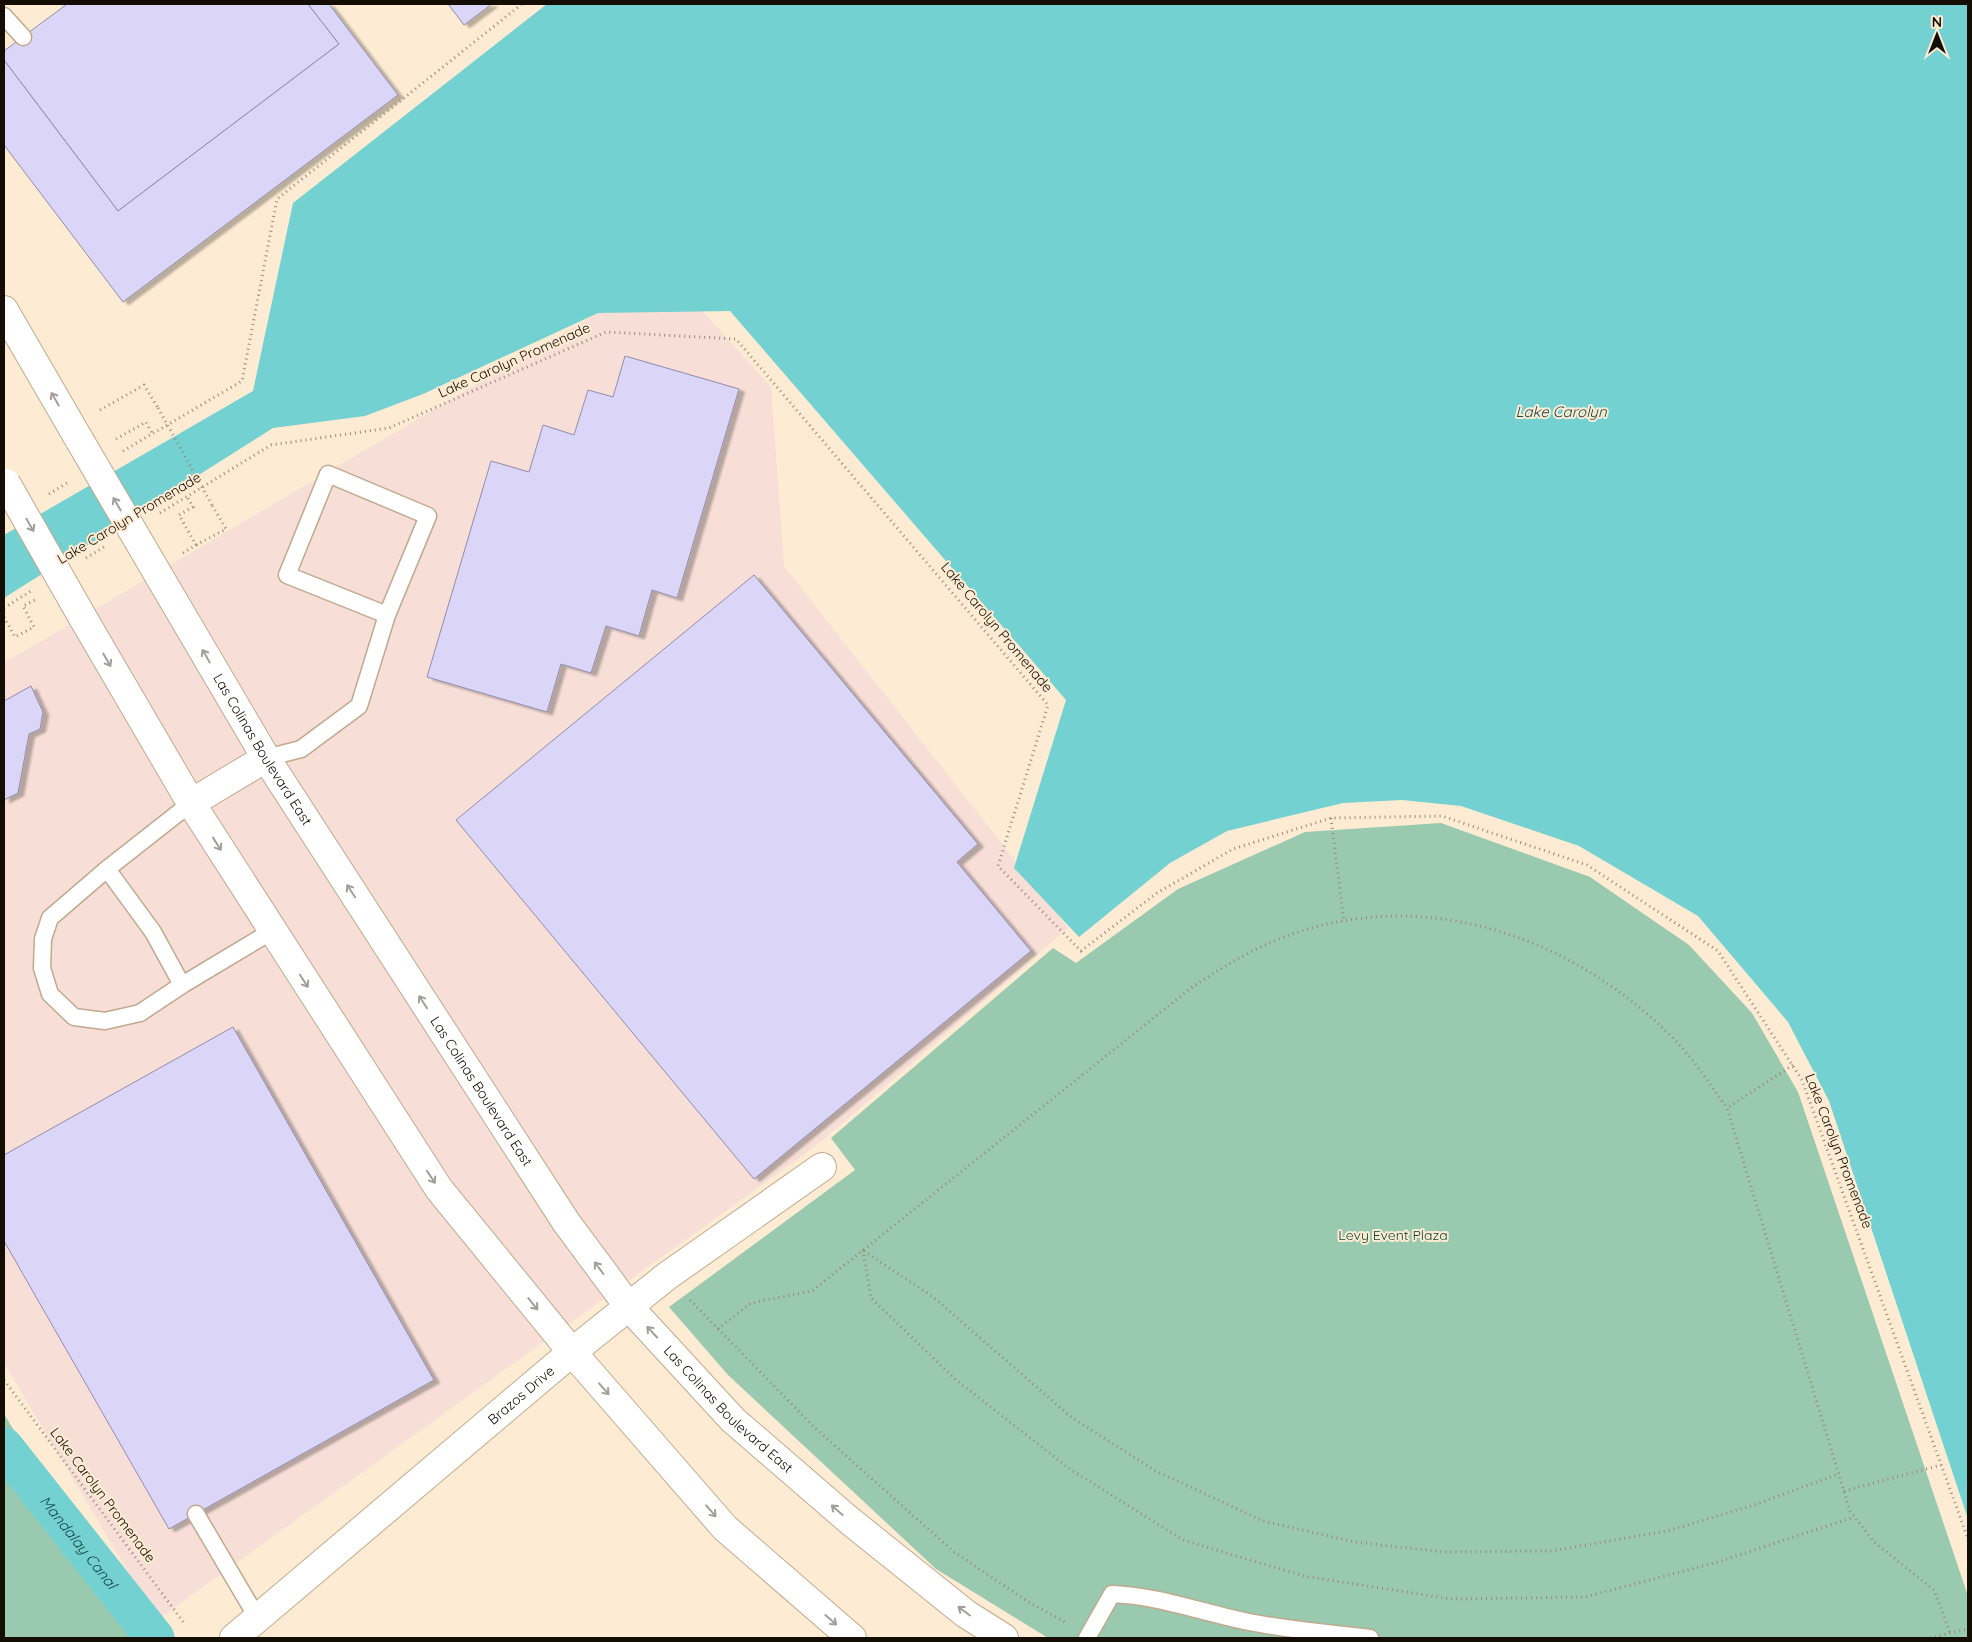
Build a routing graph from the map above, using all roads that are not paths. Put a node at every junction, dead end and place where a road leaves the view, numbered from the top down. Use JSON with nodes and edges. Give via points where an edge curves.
{"nodes":[{"id":1,"x":4,"y":16,"type":"edge"},
{"id":2,"x":23,"y":37,"type":"dead end"},
{"id":3,"x":4,"y":310,"type":"edge"},
{"id":4,"x":5,"y":481,"type":"edge"},
{"id":5,"x":387,"y":615,"type":"junction"},
{"id":6,"x":266,"y":758,"type":"junction"},
{"id":7,"x":191,"y":803,"type":"junction"},
{"id":8,"x":107,"y":869,"type":"junction"},
{"id":9,"x":272,"y":931,"type":"junction"},
{"id":10,"x":182,"y":985,"type":"junction"},
{"id":11,"x":822,"y":1167,"type":"dead end"},
{"id":12,"x":629,"y":1307,"type":"junction"},
{"id":13,"x":572,"y":1352,"type":"junction"},
{"id":14,"x":196,"y":1514,"type":"dead end"},
{"id":15,"x":248,"y":1626,"type":"edge"},
{"id":16,"x":1088,"y":1637,"type":"edge"},
{"id":17,"x":852,"y":1638,"type":"edge"},
{"id":18,"x":1004,"y":1638,"type":"edge"},
{"id":19,"x":1370,"y":1638,"type":"edge"}],
"edges":[{"from":1,"to":2,"type":"lane"},
{"from":6,"to":3,"type":"main road","name":"Las Colinas Boulevard East","one_way":true,"bridge":true},
{"from":4,"to":7,"type":"main road","one_way":true,"bridge":true},
{"from":5,"to":5,"type":"lane","via":[[428,516],[328,474],[286,574]]},
{"from":5,"to":6,"type":"lane","via":[[359,706],[301,749]]},
{"from":6,"to":7,"type":"main road"},
{"from":12,"to":6,"type":"main road","name":"Las Colinas Boulevard East","one_way":true,"via":[[566,1222]]},
{"from":7,"to":8,"type":"lane"},
{"from":7,"to":9,"type":"main road","one_way":true},
{"from":8,"to":10,"type":"lane","via":[[153,932]]},
{"from":8,"to":10,"type":"lane","via":[[50,918],[43,938],[42,968],[50,994],[74,1017],[105,1021],[140,1013]]},
{"from":9,"to":10,"type":"lane"},
{"from":9,"to":13,"type":"main road","one_way":true,"via":[[439,1189]]},
{"from":11,"to":12,"type":"main road","name":"Brazos Drive","via":[[667,1276]]},
{"from":12,"to":13,"type":"main road","name":"Brazos Drive"},
{"from":18,"to":12,"type":"main road","name":"Las Colinas Boulevard East","one_way":true,"via":[[966,1614],[732,1420]]},
{"from":13,"to":15,"type":"main road","name":"Brazos Drive"},
{"from":13,"to":17,"type":"main road","one_way":true,"via":[[725,1528]]},
{"from":14,"to":15,"type":"lane"},
{"from":16,"to":19,"type":"lane","via":[[1112,1594],[1136,1595],[1250,1622]]}]}
